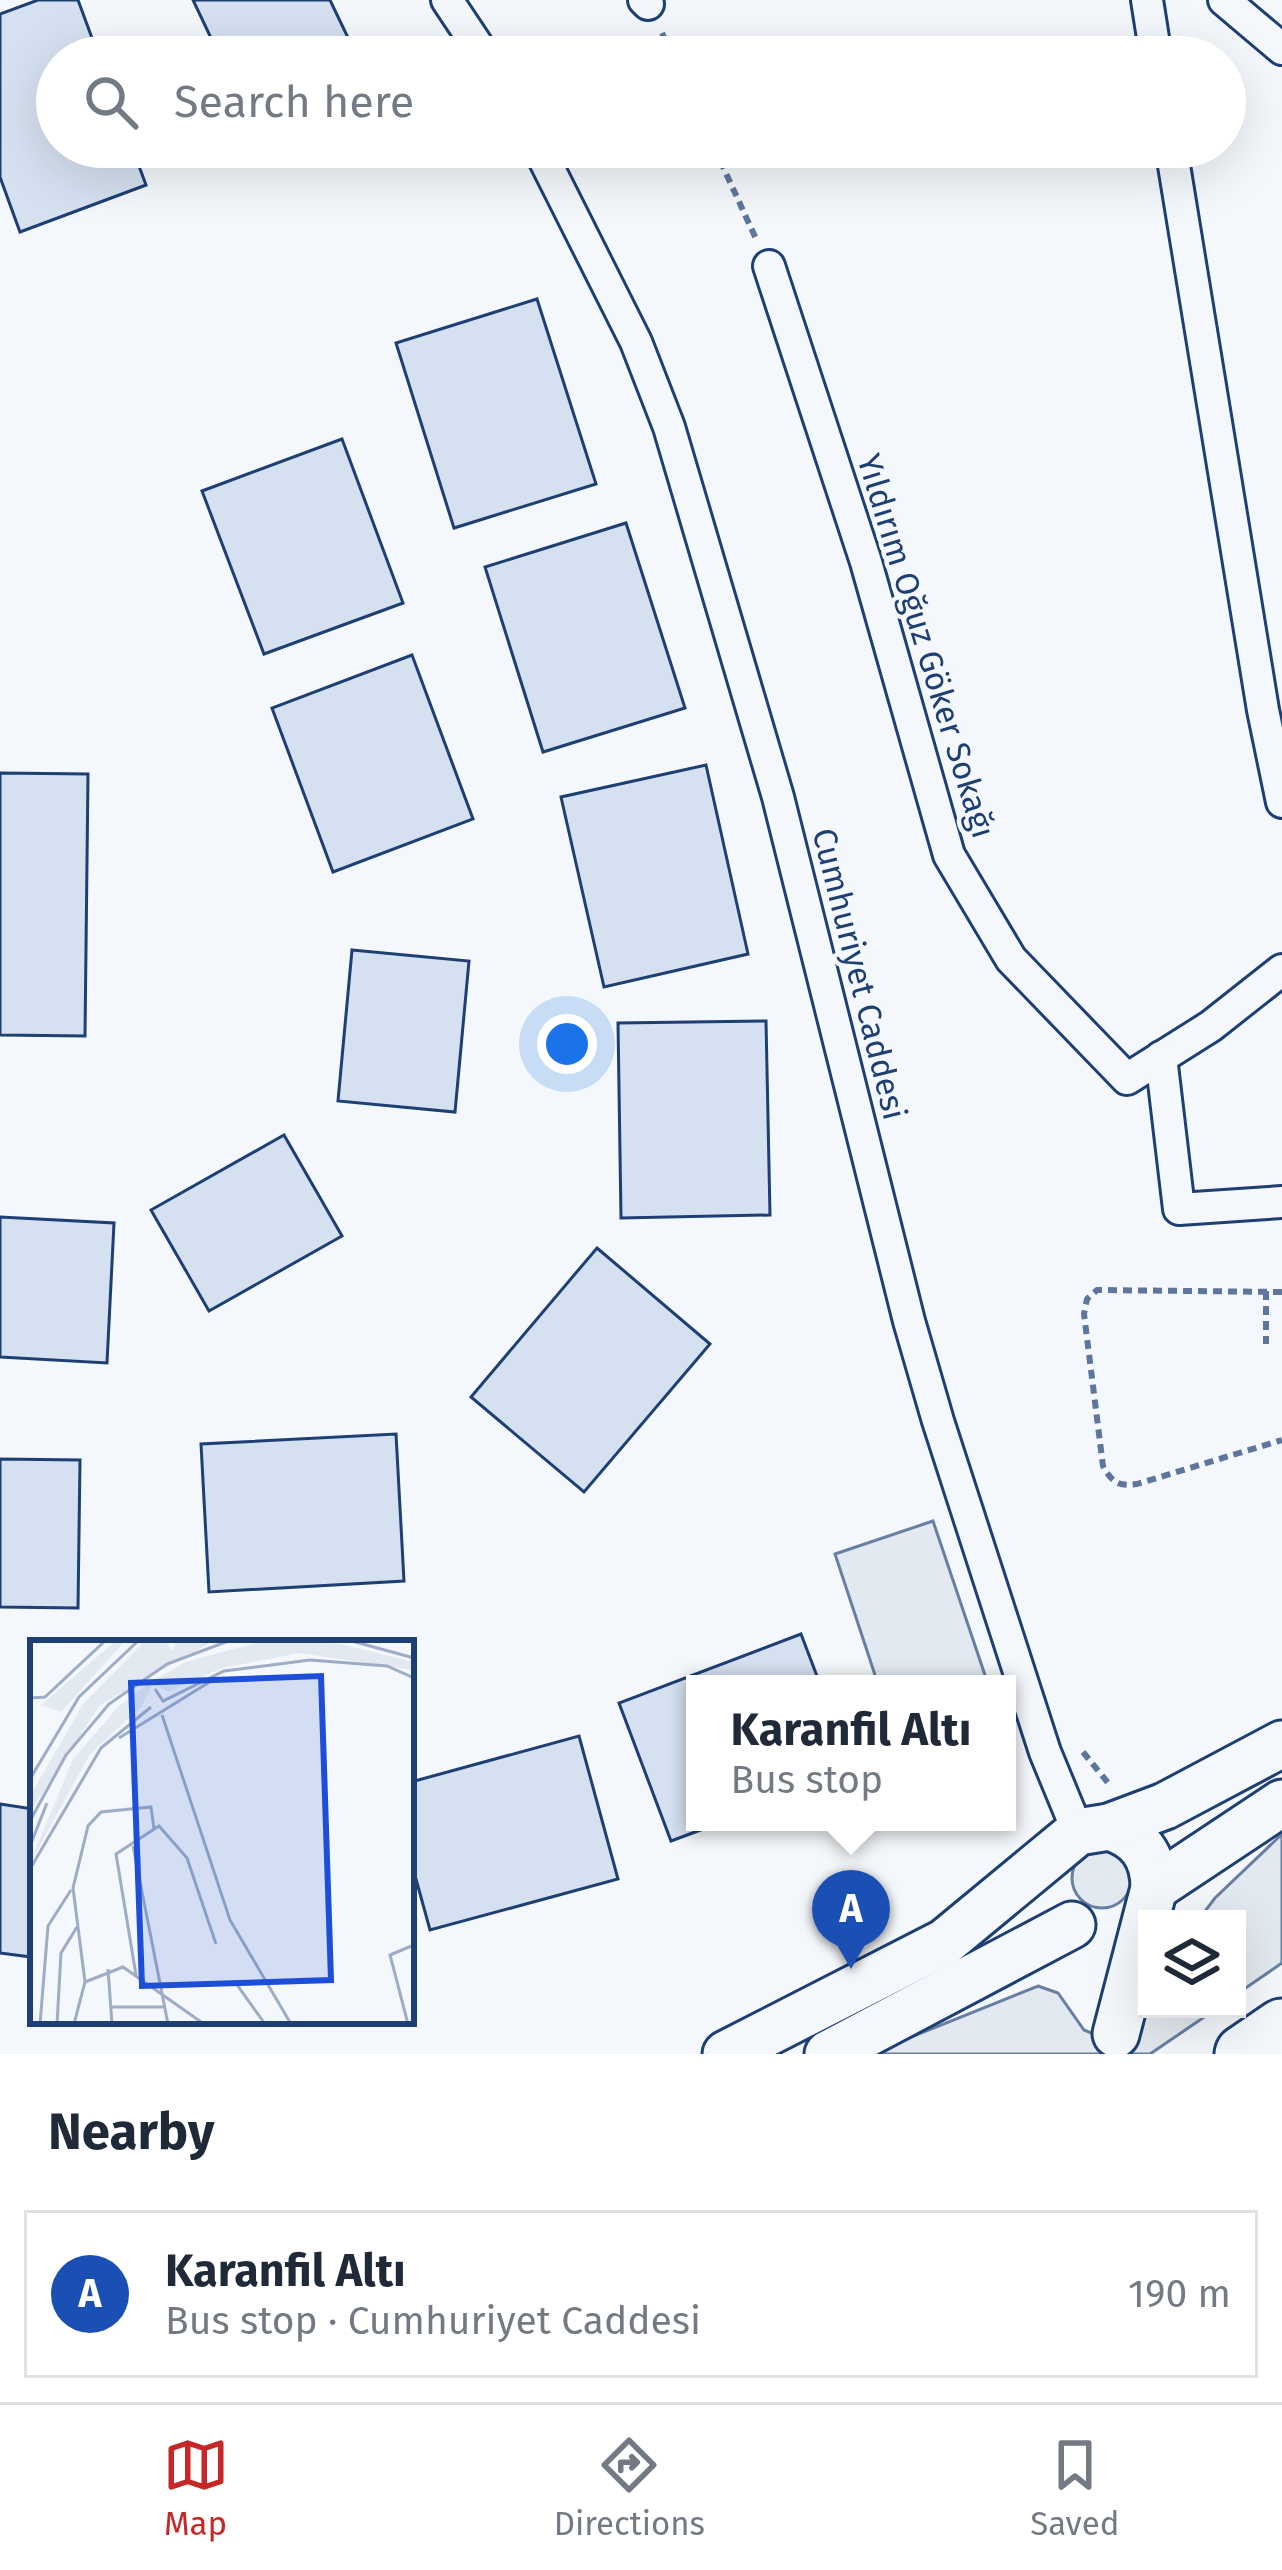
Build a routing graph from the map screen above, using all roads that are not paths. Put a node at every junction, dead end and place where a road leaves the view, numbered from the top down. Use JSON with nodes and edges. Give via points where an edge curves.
{"nodes":[{"id":1,"x":447,"y":0,"type":"edge"},
{"id":2,"x":1147,"y":0,"type":"edge"},
{"id":3,"x":1224,"y":0,"type":"edge"},
{"id":4,"x":470,"y":36,"type":"edge"},
{"id":5,"x":1153,"y":36,"type":"edge"},
{"id":6,"x":1282,"y":49,"type":"edge"},
{"id":7,"x":549,"y":168,"type":"edge"},
{"id":8,"x":1175,"y":168,"type":"edge"},
{"id":9,"x":769,"y":266,"type":"road end"},
{"id":10,"x":1282,"y":802,"type":"edge"},
{"id":11,"x":1282,"y":970,"type":"edge"},
{"id":12,"x":1161,"y":1058,"type":"junction"},
{"id":13,"x":1282,"y":1202,"type":"edge"},
{"id":14,"x":1282,"y":1744,"type":"edge"},
{"id":15,"x":1282,"y":1803,"type":"edge"},
{"id":16,"x":1081,"y":1837,"type":"junction"},
{"id":17,"x":1151,"y":1896,"type":"junction"},
{"id":18,"x":1082,"y":1929,"type":"junction"},
{"id":19,"x":1282,"y":2028,"type":"edge"},
{"id":20,"x":726,"y":2054,"type":"edge"},
{"id":21,"x":828,"y":2054,"type":"edge"},
{"id":22,"x":1244,"y":2054,"type":"edge"}],
"edges":[{"from":1,"to":4,"type":"street"},
{"from":2,"to":5,"type":"street"},
{"from":3,"to":6,"type":"street"},
{"from":7,"to":16,"type":"street","name":"Cumhuriyet Caddesi","via":[[670,427],[778,797],[938,1421],[1037,1730]]},
{"from":8,"to":10,"type":"street"},
{"from":9,"to":12,"type":"street","name":"Yıldırım Oğuz Göker Sokağı","via":[[866,562],[949,855],[1011,959],[1127,1079]]},
{"from":11,"to":12,"type":"street","name":"Yıldırım Oğuz Göker Sokağı"},
{"from":12,"to":13,"type":"street","via":[[1179,1209]]},
{"from":14,"to":16,"type":"main road","via":[[1165,1807]]},
{"from":15,"to":17,"type":"main road"},
{"from":16,"to":17,"type":"main road","via":[[1124,1832],[1138,1842],[1154,1871]]},
{"from":16,"to":18,"type":"main road","via":[[1048,1886],[1052,1901]]},
{"from":16,"to":20,"type":"main road","via":[[946,1942]]},
{"from":17,"to":18,"type":"main road","via":[[1125,1928]]},
{"from":17,"to":18,"type":"main road","via":[[1120,2022],[1114,1973]]},
{"from":18,"to":21,"type":"main road"},
{"from":19,"to":22,"type":"highway"}]}
